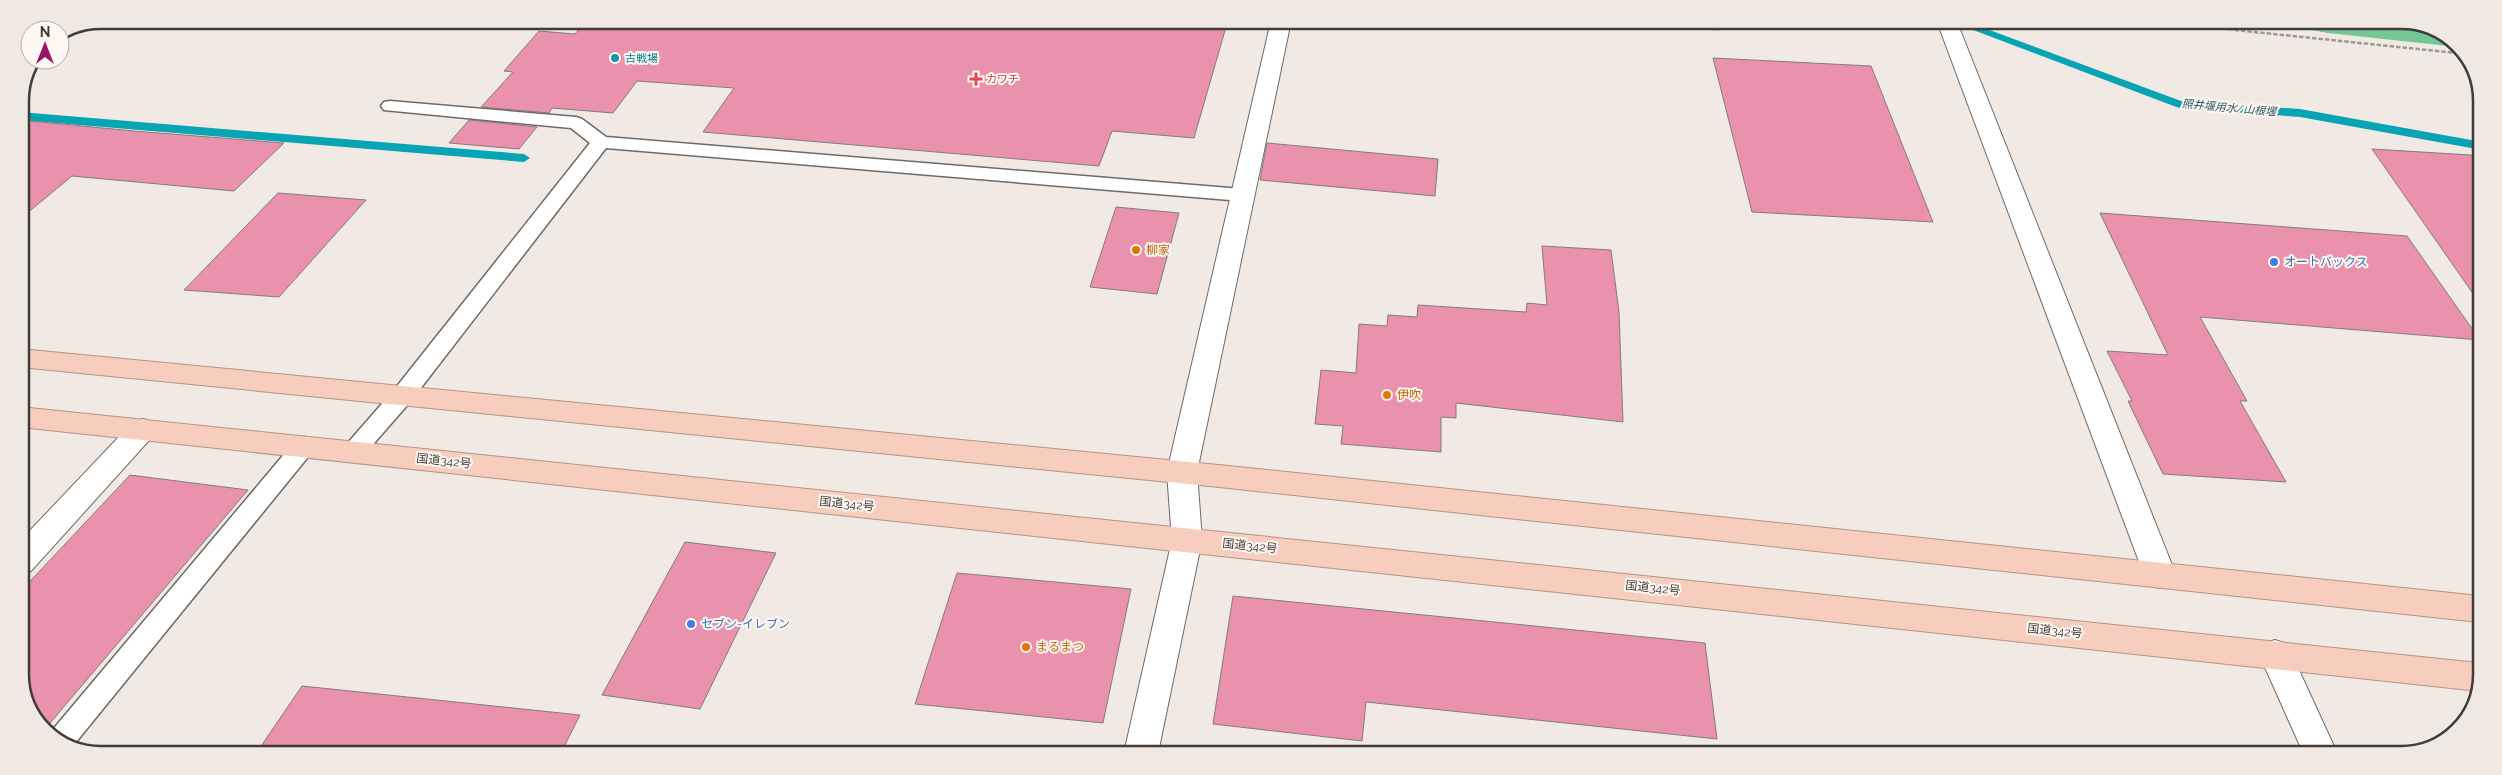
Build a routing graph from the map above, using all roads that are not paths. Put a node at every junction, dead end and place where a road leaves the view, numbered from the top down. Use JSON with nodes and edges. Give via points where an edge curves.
{"nodes":[{"id":1,"x":1279,"y":29,"type":"edge"},
{"id":2,"x":1950,"y":29,"type":"edge"},
{"id":3,"x":390,"y":106,"type":"dead end"},
{"id":4,"x":601,"y":142,"type":"junction"},
{"id":5,"x":1242,"y":195,"type":"junction"},
{"id":6,"x":29,"y":359,"type":"edge"},
{"id":7,"x":402,"y":396,"type":"junction"},
{"id":8,"x":29,"y":418,"type":"edge"},
{"id":9,"x":143,"y":429,"type":"junction"},
{"id":10,"x":304,"y":446,"type":"junction"},
{"id":11,"x":354,"y":451,"type":"junction"},
{"id":12,"x":1182,"y":472,"type":"junction"},
{"id":13,"x":1187,"y":540,"type":"junction"},
{"id":14,"x":29,"y":552,"type":"edge"},
{"id":15,"x":2160,"y":575,"type":"junction"},
{"id":16,"x":2473,"y":608,"type":"edge"},
{"id":17,"x":2275,"y":654,"type":"junction"},
{"id":18,"x":2473,"y":676,"type":"edge"},
{"id":19,"x":64,"y":736,"type":"edge"},
{"id":20,"x":1143,"y":746,"type":"edge"},
{"id":21,"x":2317,"y":746,"type":"edge"}],
"edges":[{"from":1,"to":5,"type":"street"},
{"from":2,"to":15,"type":"street"},
{"from":3,"to":4,"type":"lane","via":[[576,122]]},
{"from":4,"to":5,"type":"lane"},
{"from":4,"to":7,"type":"lane"},
{"from":5,"to":12,"type":"street"},
{"from":6,"to":7,"type":"highway"},
{"from":7,"to":11,"type":"lane"},
{"from":7,"to":12,"type":"highway"},
{"from":8,"to":9,"type":"highway","name":"国道342号"},
{"from":9,"to":10,"type":"highway","name":"国道342号"},
{"from":9,"to":14,"type":"street"},
{"from":10,"to":11,"type":"highway","name":"国道342号"},
{"from":10,"to":19,"type":"lane"},
{"from":11,"to":13,"type":"highway","name":"国道342号"},
{"from":12,"to":13,"type":"street"},
{"from":12,"to":15,"type":"highway"},
{"from":13,"to":17,"type":"highway","name":"国道342号"},
{"from":13,"to":20,"type":"street"},
{"from":15,"to":16,"type":"highway"},
{"from":17,"to":18,"type":"highway","name":"国道342号"},
{"from":17,"to":21,"type":"street"}]}
